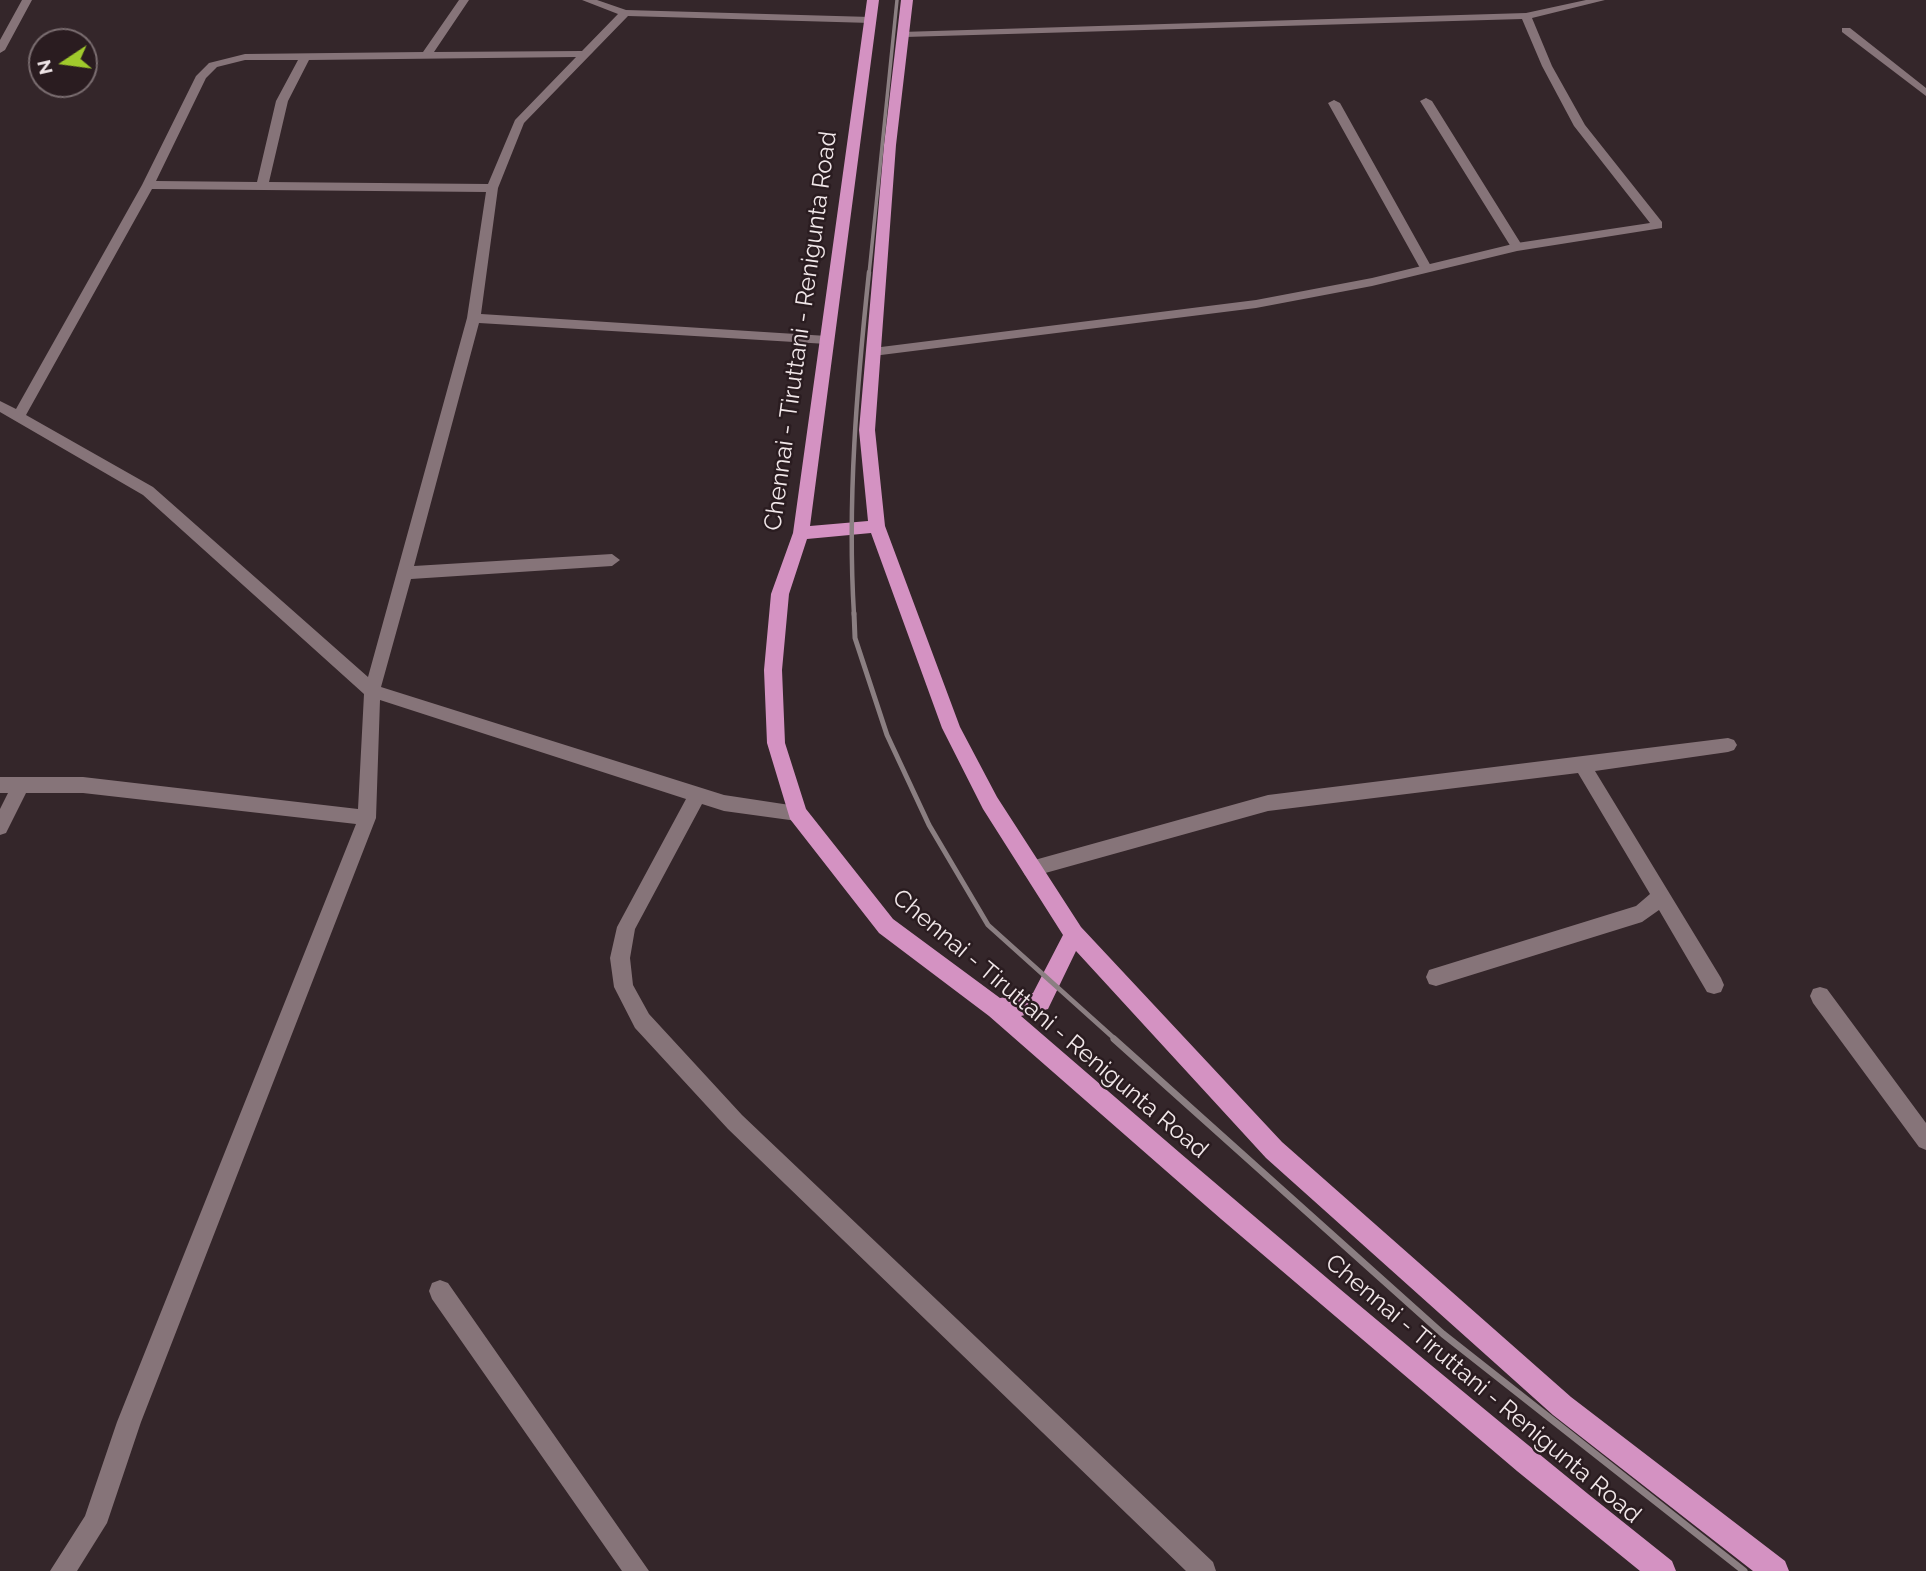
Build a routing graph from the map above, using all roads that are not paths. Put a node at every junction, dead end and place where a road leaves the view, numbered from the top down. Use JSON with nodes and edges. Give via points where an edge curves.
{"nodes":[{"id":1,"x":27,"y":0,"type":"edge"},
{"id":2,"x":464,"y":0,"type":"edge"},
{"id":3,"x":587,"y":0,"type":"edge"},
{"id":4,"x":907,"y":0,"type":"edge"},
{"id":5,"x":1600,"y":0,"type":"edge"},
{"id":6,"x":872,"y":10,"type":"edge"},
{"id":7,"x":625,"y":13,"type":"junction"},
{"id":8,"x":1526,"y":16,"type":"junction"},
{"id":9,"x":1846,"y":30,"type":"dead end"},
{"id":10,"x":905,"y":34,"type":"junction"},
{"id":11,"x":0,"y":50,"type":"edge"},
{"id":12,"x":585,"y":54,"type":"junction"},
{"id":13,"x":426,"y":56,"type":"junction"},
{"id":14,"x":305,"y":57,"type":"junction"},
{"id":15,"x":1926,"y":93,"type":"edge"},
{"id":16,"x":1426,"y":100,"type":"dead end"},
{"id":17,"x":1334,"y":103,"type":"dead end"},
{"id":18,"x":148,"y":185,"type":"junction"},
{"id":19,"x":262,"y":187,"type":"junction"},
{"id":20,"x":492,"y":188,"type":"junction"},
{"id":21,"x":1517,"y":247,"type":"junction"},
{"id":22,"x":1426,"y":268,"type":"junction"},
{"id":23,"x":474,"y":318,"type":"junction"},
{"id":24,"x":827,"y":340,"type":"junction"},
{"id":25,"x":873,"y":352,"type":"junction"},
{"id":26,"x":0,"y":406,"type":"edge"},
{"id":27,"x":19,"y":415,"type":"junction"},
{"id":28,"x":877,"y":526,"type":"junction"},
{"id":29,"x":801,"y":533,"type":"junction"},
{"id":30,"x":612,"y":560,"type":"dead end"},
{"id":31,"x":404,"y":573,"type":"junction"},
{"id":32,"x":372,"y":691,"type":"junction"},
{"id":33,"x":1728,"y":745,"type":"dead end"},
{"id":34,"x":1582,"y":765,"type":"junction"},
{"id":35,"x":0,"y":785,"type":"edge"},
{"id":36,"x":21,"y":785,"type":"junction"},
{"id":37,"x":698,"y":794,"type":"junction"},
{"id":38,"x":797,"y":813,"type":"junction"},
{"id":39,"x":367,"y":818,"type":"junction"},
{"id":40,"x":0,"y":827,"type":"edge"},
{"id":41,"x":1031,"y":869,"type":"junction"},
{"id":42,"x":1661,"y":896,"type":"junction"},
{"id":43,"x":1074,"y":934,"type":"junction"},
{"id":44,"x":1436,"y":976,"type":"dead end"},
{"id":45,"x":1714,"y":985,"type":"dead end"},
{"id":46,"x":1820,"y":996,"type":"dead end"},
{"id":47,"x":997,"y":1009,"type":"junction"},
{"id":48,"x":1926,"y":1140,"type":"edge"},
{"id":49,"x":440,"y":1291,"type":"dead end"},
{"id":50,"x":62,"y":1571,"type":"edge"},
{"id":51,"x":637,"y":1571,"type":"edge"},
{"id":52,"x":1204,"y":1571,"type":"edge"},
{"id":53,"x":1662,"y":1571,"type":"edge"},
{"id":54,"x":1775,"y":1571,"type":"edge"}],
"edges":[{"from":1,"to":11,"type":"street"},
{"from":2,"to":13,"type":"street"},
{"from":3,"to":7,"type":"street"},
{"from":4,"to":10,"type":"highway","name":"Chennai - Tiruttani - Renigunta Road"},
{"from":5,"to":8,"type":"street"},
{"from":6,"to":7,"type":"street"},
{"from":6,"to":24,"type":"highway","name":"Chennai - Tiruttani - Renigunta Road"},
{"from":7,"to":12,"type":"street"},
{"from":8,"to":10,"type":"street","via":[[1491,13]]},
{"from":8,"to":21,"type":"street","via":[[1580,126],[1658,225]]},
{"from":9,"to":15,"type":"street"},
{"from":10,"to":25,"type":"highway","name":"Chennai - Tiruttani - Renigunta Road","via":[[890,145]]},
{"from":12,"to":13,"type":"street"},
{"from":12,"to":20,"type":"street","via":[[519,122]]},
{"from":13,"to":14,"type":"street"},
{"from":14,"to":18,"type":"street","via":[[246,57],[213,65],[201,76]]},
{"from":14,"to":19,"type":"street","via":[[282,101]]},
{"from":16,"to":21,"type":"street"},
{"from":17,"to":22,"type":"street"},
{"from":18,"to":19,"type":"street"},
{"from":18,"to":27,"type":"street"},
{"from":19,"to":20,"type":"street"},
{"from":20,"to":23,"type":"street"},
{"from":21,"to":22,"type":"street"},
{"from":22,"to":25,"type":"street","via":[[1256,304]]},
{"from":23,"to":24,"type":"street"},
{"from":23,"to":31,"type":"street"},
{"from":24,"to":29,"type":"highway","name":"Chennai - Tiruttani - Renigunta Road"},
{"from":25,"to":28,"type":"highway","name":"Chennai - Tiruttani - Renigunta Road","via":[[867,430]]},
{"from":26,"to":27,"type":"street"},
{"from":27,"to":32,"type":"street","via":[[148,491]]},
{"from":28,"to":29,"type":"highway"},
{"from":28,"to":41,"type":"highway","name":"Chennai - Tiruttani - Renigunta Road","via":[[951,728]]},
{"from":29,"to":38,"type":"highway","name":"Chennai - Tiruttani - Renigunta Road","via":[[780,594],[774,670],[776,743]]},
{"from":30,"to":31,"type":"street"},
{"from":31,"to":32,"type":"street"},
{"from":32,"to":37,"type":"street"},
{"from":32,"to":39,"type":"street"},
{"from":33,"to":34,"type":"street"},
{"from":34,"to":41,"type":"street","via":[[1268,803]]},
{"from":34,"to":42,"type":"street"},
{"from":35,"to":36,"type":"street"},
{"from":36,"to":39,"type":"street","via":[[83,785]]},
{"from":36,"to":40,"type":"street"},
{"from":37,"to":38,"type":"street","via":[[724,803]]},
{"from":37,"to":52,"type":"street","via":[[626,927],[620,958],[624,987],[642,1021],[735,1122]]},
{"from":38,"to":47,"type":"highway","name":"Chennai - Tiruttani - Renigunta Road","via":[[886,926]]},
{"from":39,"to":50,"type":"street","via":[[129,1422],[95,1523]]},
{"from":41,"to":43,"type":"highway","name":"Chennai - Tiruttani - Renigunta Road"},
{"from":42,"to":44,"type":"street","via":[[1642,913]]},
{"from":42,"to":45,"type":"street"},
{"from":43,"to":47,"type":"highway","via":[[1040,1002]]},
{"from":43,"to":54,"type":"highway","name":"Chennai - Tiruttani - Renigunta Road","via":[[1274,1150],[1562,1406]]},
{"from":46,"to":48,"type":"street"},
{"from":47,"to":53,"type":"highway","name":"Chennai - Tiruttani - Renigunta Road","via":[[1504,1444]]},
{"from":49,"to":51,"type":"street"}]}
